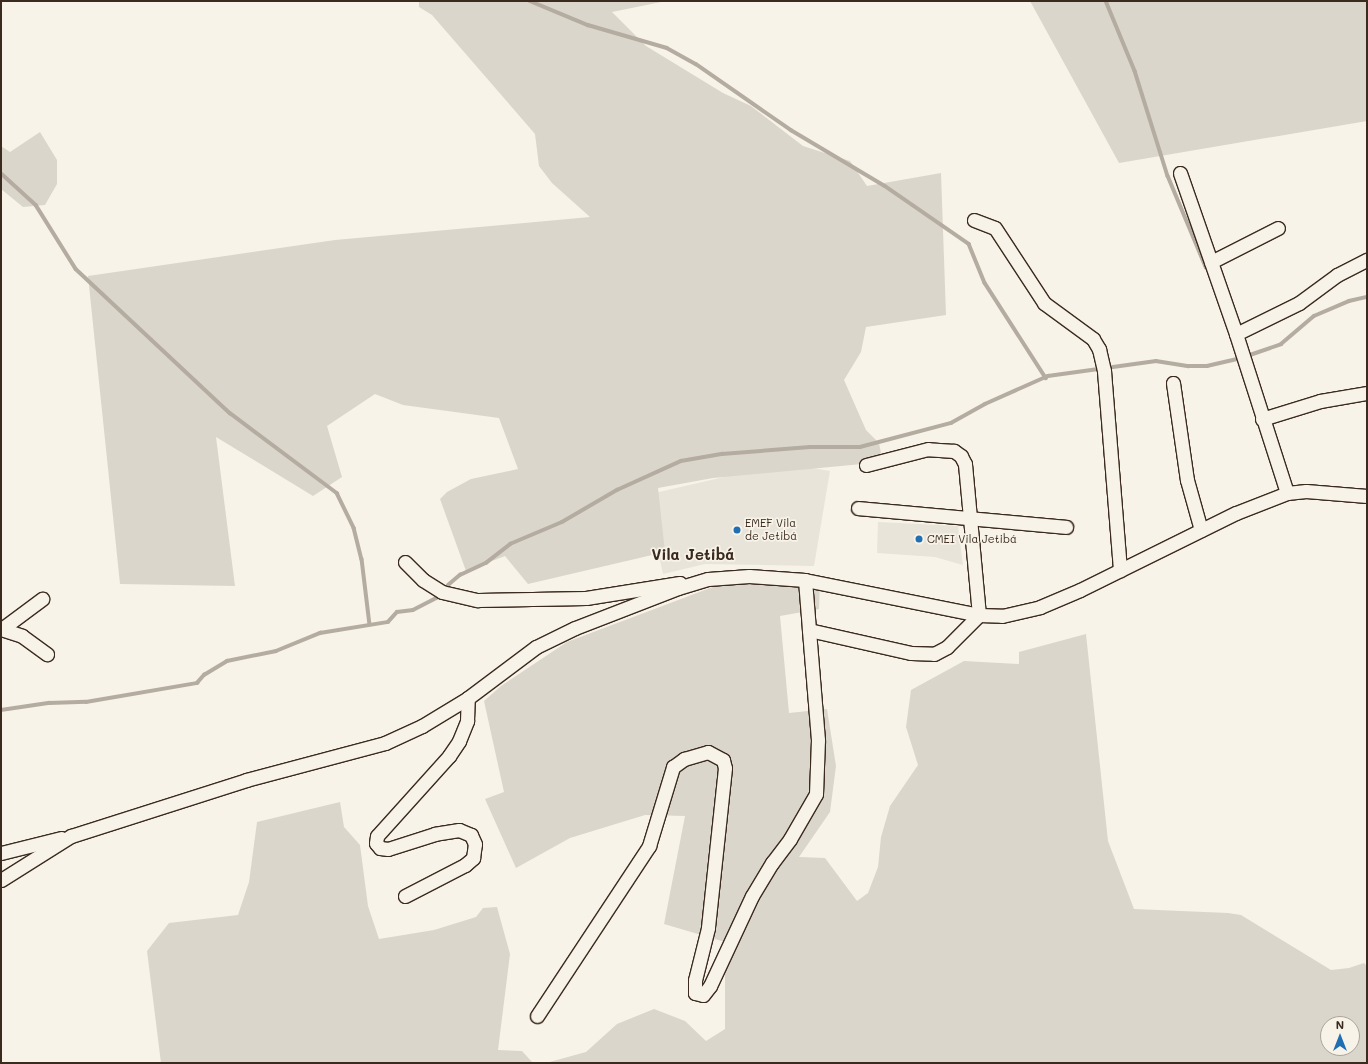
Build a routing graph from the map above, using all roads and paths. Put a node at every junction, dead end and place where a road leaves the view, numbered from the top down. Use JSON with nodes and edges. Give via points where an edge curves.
{"nodes":[{"id":1,"x":1180,"y":173,"type":"dead end"},
{"id":2,"x":974,"y":220,"type":"dead end"},
{"id":3,"x":1278,"y":228,"type":"dead end"},
{"id":4,"x":1367,"y":260,"type":"edge"},
{"id":5,"x":1211,"y":262,"type":"junction"},
{"id":6,"x":1236,"y":334,"type":"junction"},
{"id":7,"x":1174,"y":384,"type":"dead end"},
{"id":8,"x":1367,"y":393,"type":"edge"},
{"id":9,"x":1262,"y":419,"type":"junction"},
{"id":10,"x":866,"y":465,"type":"dead end"},
{"id":11,"x":1287,"y":493,"type":"junction"},
{"id":12,"x":1367,"y":496,"type":"edge"},
{"id":13,"x":858,"y":508,"type":"dead end"},
{"id":14,"x":968,"y":518,"type":"junction"},
{"id":15,"x":1066,"y":527,"type":"dead end"},
{"id":16,"x":1201,"y":530,"type":"junction"},
{"id":17,"x":405,"y":562,"type":"dead end"},
{"id":18,"x":1120,"y":570,"type":"junction"},
{"id":19,"x":708,"y":579,"type":"junction"},
{"id":20,"x":805,"y":580,"type":"junction"},
{"id":21,"x":42,"y":599,"type":"dead end"},
{"id":22,"x":979,"y":615,"type":"junction"},
{"id":23,"x":2,"y":628,"type":"edge"},
{"id":24,"x":809,"y":630,"type":"junction"},
{"id":25,"x":47,"y":654,"type":"dead end"},
{"id":26,"x":468,"y":698,"type":"junction"},
{"id":27,"x":71,"y":836,"type":"junction"},
{"id":28,"x":1,"y":853,"type":"edge"},
{"id":29,"x":1,"y":880,"type":"edge"},
{"id":30,"x":405,"y":896,"type":"dead end"},
{"id":31,"x":537,"y":1016,"type":"dead end"}],
"edges":[{"from":1,"to":5,"type":"street"},
{"from":2,"to":18,"type":"street","via":[[995,228],[1044,303],[1093,339],[1099,349],[1104,371]]},
{"from":3,"to":5,"type":"street"},
{"from":4,"to":6,"type":"street","via":[[1337,275],[1299,303]]},
{"from":5,"to":6,"type":"street"},
{"from":6,"to":9,"type":"street"},
{"from":7,"to":16,"type":"street","via":[[1187,480]]},
{"from":8,"to":9,"type":"street","via":[[1320,401]]},
{"from":9,"to":11,"type":"street"},
{"from":10,"to":14,"type":"street","via":[[928,449],[954,451],[961,456],[965,464]]},
{"from":11,"to":12,"type":"street","via":[[1313,491]]},
{"from":11,"to":16,"type":"street"},
{"from":13,"to":14,"type":"street"},
{"from":14,"to":15,"type":"street"},
{"from":14,"to":22,"type":"street"},
{"from":16,"to":18,"type":"street"},
{"from":17,"to":19,"type":"street","via":[[423,580],[442,592],[478,600],[586,598]]},
{"from":18,"to":22,"type":"street","via":[[1040,608],[1002,616]]},
{"from":19,"to":20,"type":"street","via":[[749,576]]},
{"from":19,"to":26,"type":"street","via":[[678,588],[576,628],[536,647]]},
{"from":20,"to":22,"type":"street"},
{"from":20,"to":24,"type":"street"},
{"from":21,"to":23,"type":"street"},
{"from":22,"to":24,"type":"street","via":[[947,647],[934,654],[921,655]]},
{"from":23,"to":25,"type":"street","via":[[22,636]]},
{"from":24,"to":31,"type":"street","via":[[818,740],[816,794],[790,840],[752,896],[710,986],[703,995],[695,993],[695,980],[708,928],[725,768],[723,760],[708,752],[684,759],[673,767],[649,846]]},
{"from":26,"to":27,"type":"street","via":[[422,726],[385,743],[246,780]]},
{"from":26,"to":30,"type":"street","via":[[467,720],[459,741],[449,756],[377,836],[376,843],[380,848],[388,849],[435,834],[459,830],[471,835],[475,844],[473,858],[465,865]]},
{"from":27,"to":28,"type":"street"},
{"from":27,"to":29,"type":"street"}]}
